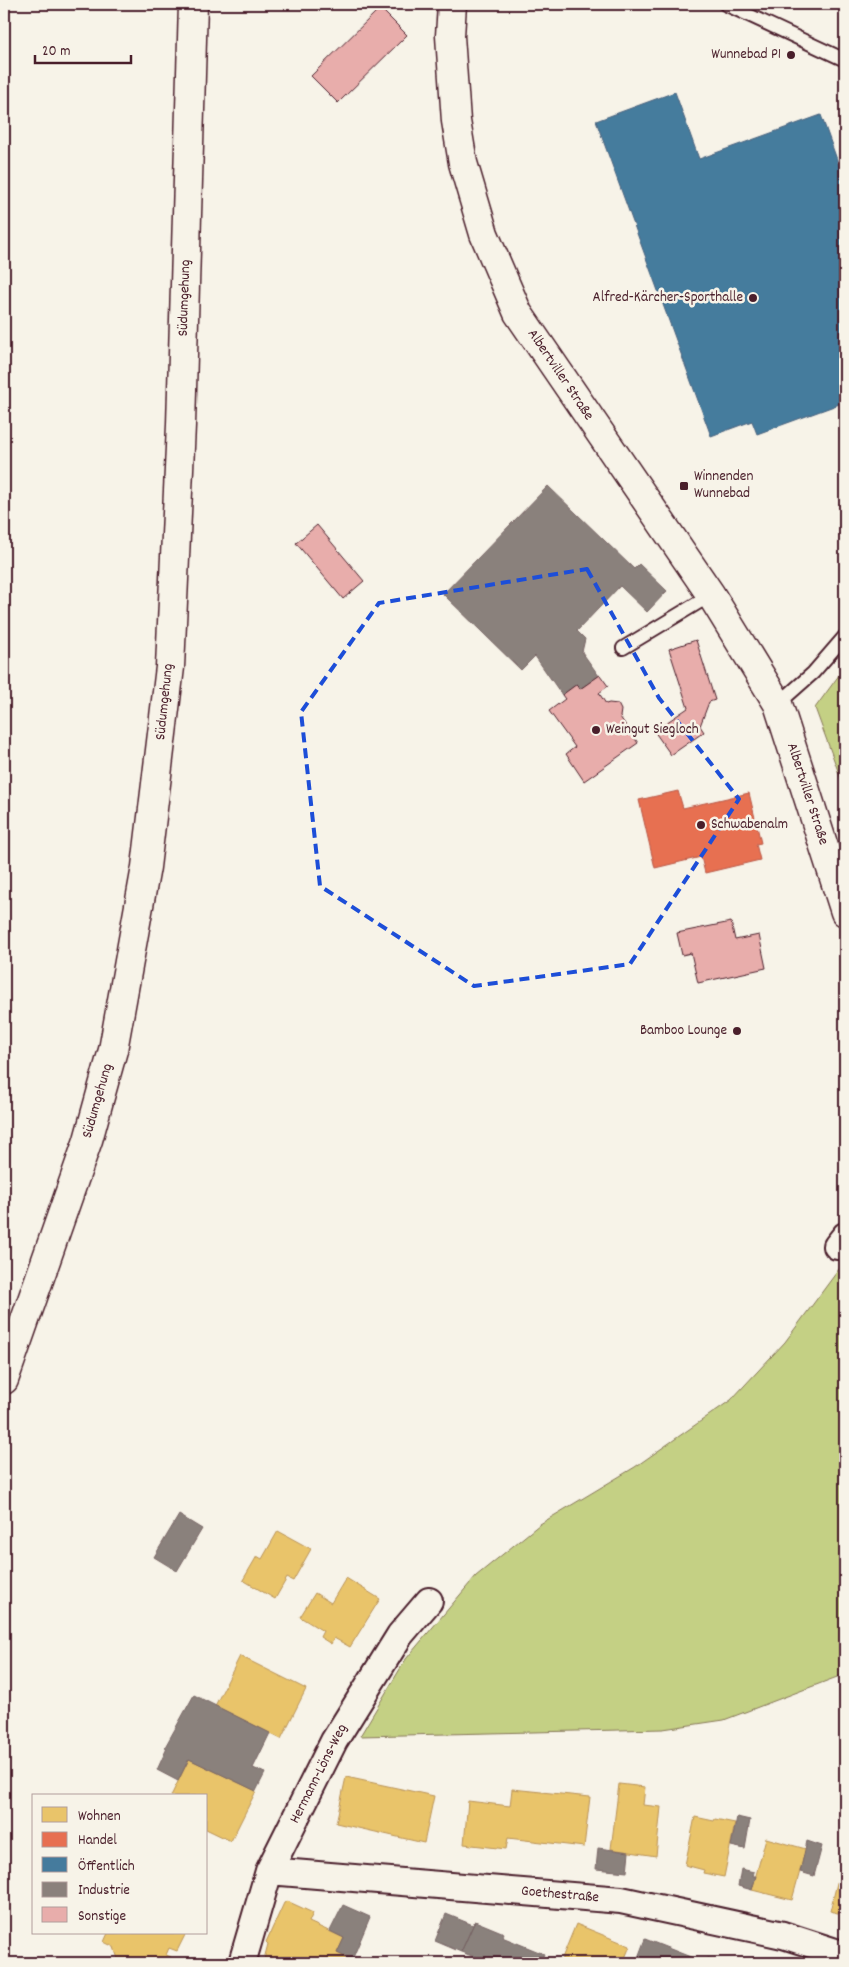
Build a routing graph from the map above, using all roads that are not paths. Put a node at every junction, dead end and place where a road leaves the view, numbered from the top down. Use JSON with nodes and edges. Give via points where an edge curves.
{"nodes":[{"id":1,"x":193,"y":4,"type":"edge"},
{"id":2,"x":452,"y":4,"type":"edge"},
{"id":3,"x":725,"y":4,"type":"edge"},
{"id":4,"x":845,"y":60,"type":"edge"},
{"id":5,"x":711,"y":595,"type":"junction"},
{"id":6,"x":845,"y":636,"type":"edge"},
{"id":7,"x":623,"y":648,"type":"dead end"},
{"id":8,"x":778,"y":704,"type":"junction"},
{"id":9,"x":845,"y":912,"type":"edge"},
{"id":10,"x":4,"y":1380,"type":"edge"},
{"id":11,"x":429,"y":1601,"type":"dead end"},
{"id":12,"x":269,"y":1871,"type":"junction"},
{"id":13,"x":845,"y":1955,"type":"edge"},
{"id":14,"x":242,"y":1963,"type":"edge"}],
"edges":[{"from":1,"to":10,"type":"main road","name":"Südumgehung","via":[[181,425],[170,667],[146,867],[112,1050],[93,1122]]},
{"from":2,"to":5,"type":"main road","name":"Albertviller Straße","via":[[450,36],[456,121],[463,163],[484,234],[518,313]]},
{"from":3,"to":4,"type":"lane"},
{"from":5,"to":7,"type":"lane"},
{"from":5,"to":8,"type":"main road","name":"Albertviller Straße"},
{"from":6,"to":8,"type":"lane","via":[[813,673]]},
{"from":8,"to":9,"type":"main road","name":"Albertviller Straße"},
{"from":11,"to":12,"type":"street","name":"Hermann-Löns-Weg","via":[[400,1635],[334,1741]]},
{"from":12,"to":13,"type":"street","name":"Goethestraße","via":[[621,1900],[783,1935]]},
{"from":12,"to":14,"type":"street","name":"Hermann-Löns-Weg"}]}
